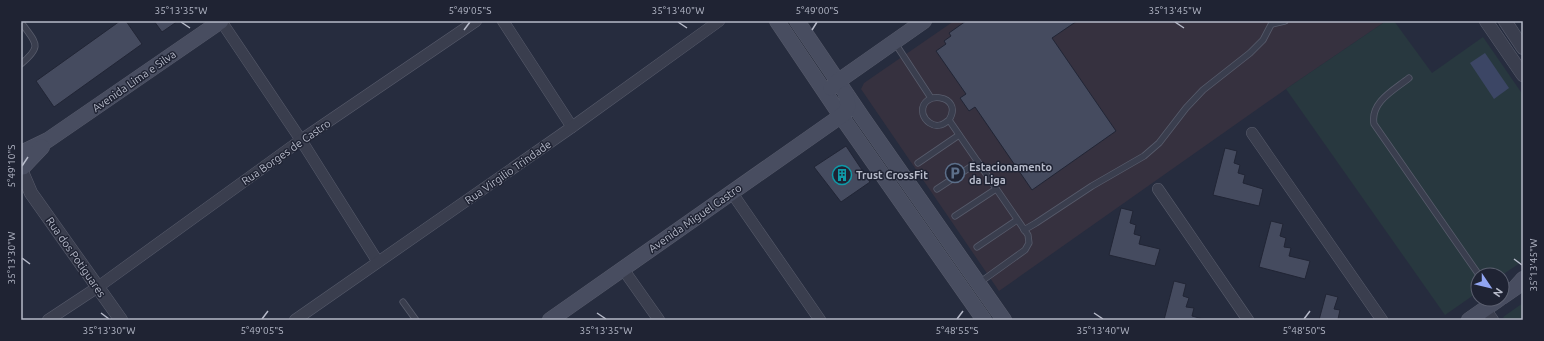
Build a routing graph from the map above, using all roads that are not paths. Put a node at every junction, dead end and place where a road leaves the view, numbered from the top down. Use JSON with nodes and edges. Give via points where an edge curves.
{"nodes":[{"id":1,"x":221,"y":21,"type":"edge"},
{"id":2,"x":476,"y":21,"type":"edge"},
{"id":3,"x":503,"y":21,"type":"edge"},
{"id":4,"x":719,"y":21,"type":"edge"},
{"id":5,"x":777,"y":21,"type":"edge"},
{"id":6,"x":797,"y":21,"type":"edge"},
{"id":7,"x":924,"y":21,"type":"edge"},
{"id":8,"x":1285,"y":21,"type":"edge"},
{"id":9,"x":1486,"y":21,"type":"edge"},
{"id":10,"x":1505,"y":21,"type":"edge"},
{"id":11,"x":21,"y":22,"type":"edge"},
{"id":12,"x":1273,"y":22,"type":"edge"},
{"id":13,"x":894,"y":42,"type":"junction"},
{"id":14,"x":1523,"y":48,"type":"edge"},
{"id":15,"x":21,"y":64,"type":"edge"},
{"id":16,"x":1523,"y":75,"type":"edge"},
{"id":17,"x":1410,"y":78,"type":"dead end"},
{"id":18,"x":842,"y":88,"type":"junction"},
{"id":19,"x":829,"y":98,"type":"junction"},
{"id":20,"x":931,"y":98,"type":"junction"},
{"id":21,"x":841,"y":116,"type":"junction"},
{"id":22,"x":949,"y":120,"type":"junction"},
{"id":23,"x":572,"y":127,"type":"junction"},
{"id":24,"x":1252,"y":133,"type":"dead end"},
{"id":25,"x":959,"y":135,"type":"junction"},
{"id":26,"x":301,"y":140,"type":"junction"},
{"id":27,"x":978,"y":162,"type":"junction"},
{"id":28,"x":918,"y":163,"type":"dead end"},
{"id":29,"x":22,"y":168,"type":"edge"},
{"id":30,"x":937,"y":189,"type":"dead end"},
{"id":31,"x":996,"y":189,"type":"junction"},
{"id":32,"x":1158,"y":189,"type":"dead end"},
{"id":33,"x":732,"y":192,"type":"junction"},
{"id":34,"x":955,"y":216,"type":"dead end"},
{"id":35,"x":1017,"y":220,"type":"junction"},
{"id":36,"x":1024,"y":230,"type":"junction"},
{"id":37,"x":977,"y":247,"type":"dead end"},
{"id":38,"x":378,"y":262,"type":"junction"},
{"id":39,"x":1473,"y":267,"type":"edge"},
{"id":40,"x":623,"y":269,"type":"junction"},
{"id":41,"x":978,"y":284,"type":"junction"},
{"id":42,"x":1520,"y":284,"type":"edge"},
{"id":43,"x":98,"y":287,"type":"junction"},
{"id":44,"x":1510,"y":292,"type":"edge"},
{"id":45,"x":403,"y":302,"type":"dead end"},
{"id":46,"x":1490,"y":307,"type":"edge"},
{"id":47,"x":48,"y":320,"type":"edge"},
{"id":48,"x":121,"y":320,"type":"edge"},
{"id":49,"x":295,"y":320,"type":"edge"},
{"id":50,"x":416,"y":320,"type":"edge"},
{"id":51,"x":550,"y":320,"type":"edge"},
{"id":52,"x":659,"y":320,"type":"edge"},
{"id":53,"x":820,"y":320,"type":"edge"},
{"id":54,"x":984,"y":320,"type":"edge"},
{"id":55,"x":1004,"y":320,"type":"edge"},
{"id":56,"x":1248,"y":320,"type":"edge"},
{"id":57,"x":1382,"y":320,"type":"edge"},
{"id":58,"x":1469,"y":320,"type":"edge"}],
"edges":[{"from":1,"to":26,"type":"street"},
{"from":1,"to":29,"type":"main road","name":"Avenida Lima e Silva","via":[[48,140]]},
{"from":2,"to":26,"type":"street","name":"Rua Borges de Castro"},
{"from":3,"to":23,"type":"street"},
{"from":4,"to":23,"type":"street","name":"Rua Virgilio Trindade"},
{"from":5,"to":19,"type":"main road"},
{"from":6,"to":18,"type":"main road"},
{"from":7,"to":13,"type":"main road"},
{"from":8,"to":12,"type":"lane"},
{"from":9,"to":16,"type":"street"},
{"from":10,"to":14,"type":"street"},
{"from":11,"to":15,"type":"lane","via":[[36,49]]},
{"from":12,"to":36,"type":"lane","via":[[1263,40],[1203,90],[1159,143],[1144,156]]},
{"from":13,"to":18,"type":"main road"},
{"from":13,"to":20,"type":"lane"},
{"from":17,"to":39,"type":"lane","via":[[1380,101],[1375,109],[1374,124]]},
{"from":18,"to":19,"type":"main road","via":[[831,88]]},
{"from":18,"to":21,"type":"main road","via":[[848,110]]},
{"from":18,"to":41,"type":"main road"},
{"from":19,"to":21,"type":"main road"},
{"from":20,"to":22,"type":"lane","via":[[942,97],[947,101],[952,112]]},
{"from":20,"to":22,"type":"lane","via":[[924,107],[923,114],[926,120],[933,125],[940,125]]},
{"from":21,"to":33,"type":"main road","name":"Avenida Miguel Castro"},
{"from":21,"to":54,"type":"main road"},
{"from":22,"to":25,"type":"lane"},
{"from":23,"to":38,"type":"street","name":"Rua Virgilio Trindade"},
{"from":24,"to":57,"type":"street"},
{"from":25,"to":27,"type":"lane"},
{"from":25,"to":28,"type":"lane"},
{"from":26,"to":38,"type":"street"},
{"from":26,"to":43,"type":"street","name":"Rua Borges de Castro"},
{"from":27,"to":30,"type":"lane"},
{"from":27,"to":31,"type":"lane"},
{"from":29,"to":43,"type":"street","name":"Rua dos Potiguares","via":[[32,193]]},
{"from":31,"to":34,"type":"lane"},
{"from":31,"to":35,"type":"lane"},
{"from":32,"to":56,"type":"street"},
{"from":33,"to":40,"type":"main road","name":"Avenida Miguel Castro"},
{"from":33,"to":53,"type":"street"},
{"from":35,"to":36,"type":"lane"},
{"from":35,"to":37,"type":"lane"},
{"from":36,"to":41,"type":"lane","via":[[1029,242],[1024,250]]},
{"from":38,"to":49,"type":"street","name":"Rua Virgilio Trindade"},
{"from":40,"to":51,"type":"main road","name":"Avenida Miguel Castro"},
{"from":40,"to":52,"type":"street"},
{"from":41,"to":55,"type":"main road"},
{"from":42,"to":44,"type":"main road"},
{"from":43,"to":47,"type":"street","name":"Rua Borges de Castro"},
{"from":43,"to":48,"type":"street","name":"Rua dos Potiguares"},
{"from":45,"to":50,"type":"lane"},
{"from":46,"to":58,"type":"main road"}]}
